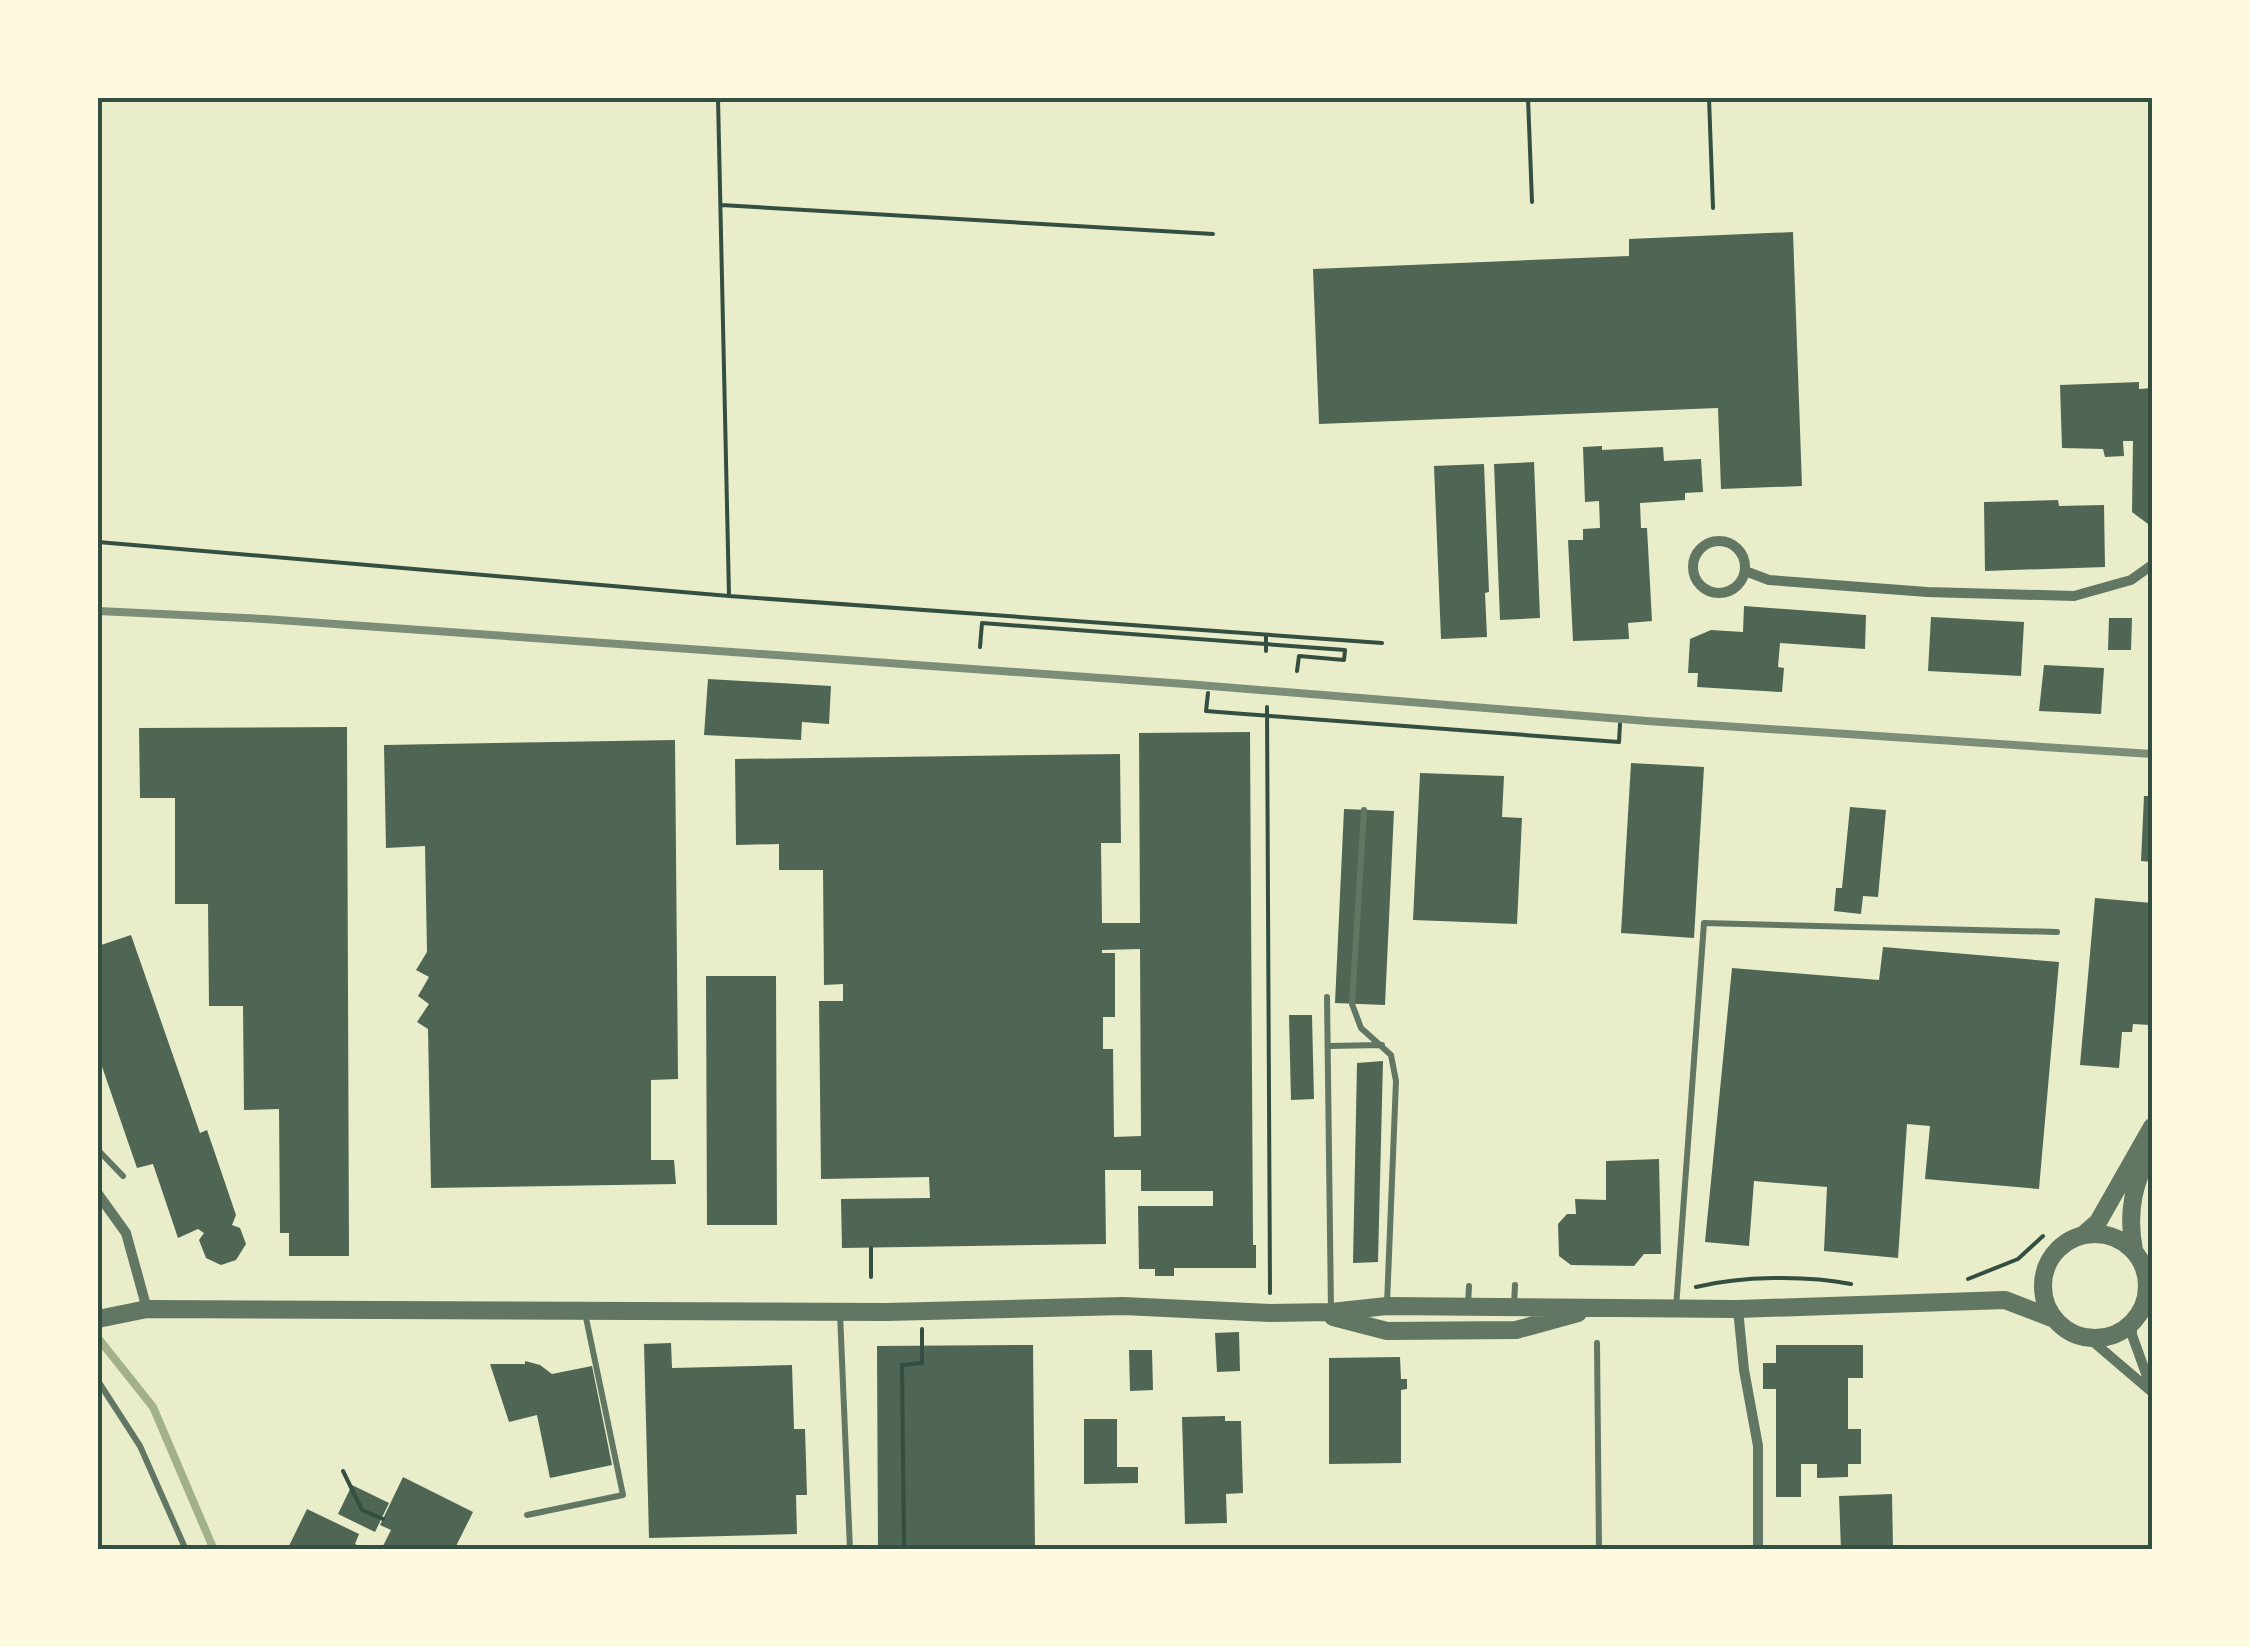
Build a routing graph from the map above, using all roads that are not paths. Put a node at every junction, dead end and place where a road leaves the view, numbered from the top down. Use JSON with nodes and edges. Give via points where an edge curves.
{"nodes":[{"id":1,"x":2152,"y":566,"type":"edge"},
{"id":2,"x":1745,"y":571,"type":"junction"},
{"id":3,"x":1364,"y":810,"type":"dead end"},
{"id":4,"x":2057,"y":932,"type":"dead end"},
{"id":5,"x":1327,"y":997,"type":"dead end"},
{"id":6,"x":1384,"y":1045,"type":"junction"},
{"id":7,"x":1328,"y":1046,"type":"junction"},
{"id":8,"x":2152,"y":1127,"type":"edge"},
{"id":9,"x":2152,"y":1144,"type":"edge"},
{"id":10,"x":98,"y":1150,"type":"edge"},
{"id":11,"x":123,"y":1176,"type":"dead end"},
{"id":12,"x":98,"y":1194,"type":"edge"},
{"id":13,"x":2084,"y":1235,"type":"junction"},
{"id":14,"x":2143,"y":1262,"type":"edge"},
{"id":15,"x":2042,"y":1279,"type":"junction"},
{"id":16,"x":1469,"y":1286,"type":"dead end"},
{"id":17,"x":1515,"y":1286,"type":"dead end"},
{"id":18,"x":2005,"y":1300,"type":"junction"},
{"id":19,"x":1388,"y":1306,"type":"junction"},
{"id":20,"x":1468,"y":1306,"type":"junction"},
{"id":21,"x":1514,"y":1306,"type":"junction"},
{"id":22,"x":1676,"y":1308,"type":"junction"},
{"id":23,"x":1738,"y":1308,"type":"junction"},
{"id":24,"x":148,"y":1309,"type":"junction"},
{"id":25,"x":1592,"y":1309,"type":"junction"},
{"id":26,"x":585,"y":1310,"type":"junction"},
{"id":27,"x":840,"y":1311,"type":"junction"},
{"id":28,"x":1324,"y":1312,"type":"junction"},
{"id":29,"x":2141,"y":1317,"type":"edge"},
{"id":30,"x":2052,"y":1318,"type":"junction"},
{"id":31,"x":98,"y":1319,"type":"edge"},
{"id":32,"x":2090,"y":1339,"type":"junction"},
{"id":33,"x":1597,"y":1343,"type":"dead end"},
{"id":34,"x":98,"y":1381,"type":"edge"},
{"id":35,"x":2152,"y":1391,"type":"edge"},
{"id":36,"x":527,"y":1515,"type":"dead end"},
{"id":37,"x":186,"y":1550,"type":"edge"},
{"id":38,"x":850,"y":1550,"type":"edge"},
{"id":39,"x":1599,"y":1550,"type":"edge"},
{"id":40,"x":1758,"y":1550,"type":"edge"}],
"edges":[{"from":1,"to":2,"type":"street","via":[[2132,580],[2074,596],[1768,580]]},
{"from":2,"to":2,"type":"street","via":[[1742,554],[1729,543],[1705,544],[1694,557],[1694,573],[1709,591],[1727,592]]},
{"from":3,"to":6,"type":"lane","via":[[1352,1004],[1361,1028]]},
{"from":4,"to":22,"type":"lane","via":[[1704,923]]},
{"from":5,"to":7,"type":"lane"},
{"from":6,"to":7,"type":"lane"},
{"from":6,"to":19,"type":"lane","via":[[1396,1081]]},
{"from":7,"to":28,"type":"lane"},
{"from":8,"to":13,"type":"street"},
{"from":9,"to":14,"type":"street","via":[[2130,1205],[2129,1227]]},
{"from":10,"to":11,"type":"lane"},
{"from":12,"to":24,"type":"street","via":[[126,1234]]},
{"from":13,"to":14,"type":"street","via":[[2119,1239]]},
{"from":13,"to":15,"type":"street","via":[[2056,1251]]},
{"from":14,"to":29,"type":"street","via":[[2148,1281]]},
{"from":15,"to":18,"type":"street"},
{"from":15,"to":30,"type":"street"},
{"from":16,"to":20,"type":"lane"},
{"from":17,"to":21,"type":"lane"},
{"from":18,"to":23,"type":"street"},
{"from":18,"to":30,"type":"street"},
{"from":19,"to":20,"type":"street"},
{"from":19,"to":28,"type":"street"},
{"from":20,"to":21,"type":"street"},
{"from":21,"to":25,"type":"street"},
{"from":22,"to":23,"type":"street"},
{"from":22,"to":25,"type":"street"},
{"from":23,"to":40,"type":"street","via":[[1758,1446]]},
{"from":24,"to":26,"type":"street"},
{"from":24,"to":31,"type":"street"},
{"from":25,"to":28,"type":"street","via":[[1516,1330],[1387,1331]]},
{"from":26,"to":27,"type":"street"},
{"from":26,"to":36,"type":"lane","via":[[623,1495]]},
{"from":27,"to":28,"type":"street","via":[[1123,1306]]},
{"from":27,"to":38,"type":"lane"},
{"from":29,"to":32,"type":"street","via":[[2105,1338]]},
{"from":29,"to":35,"type":"street","via":[[2132,1335]]},
{"from":30,"to":32,"type":"street"},
{"from":32,"to":35,"type":"street"},
{"from":33,"to":39,"type":"lane"},
{"from":34,"to":37,"type":"lane","via":[[140,1446]]}]}
